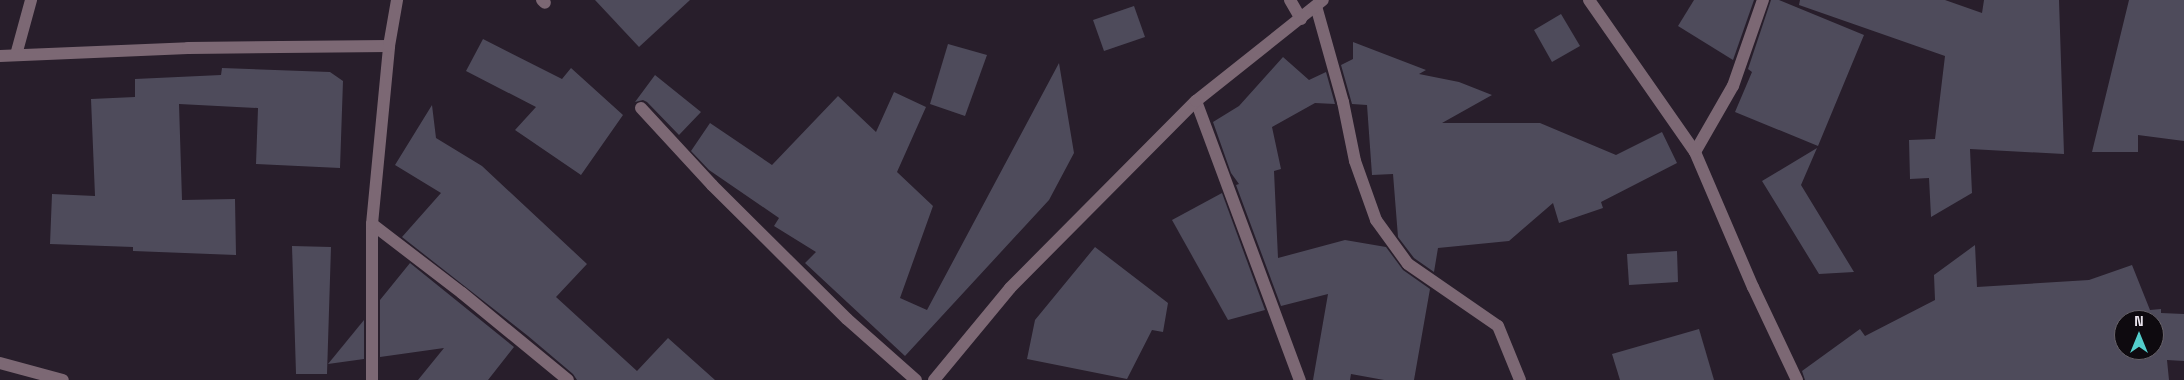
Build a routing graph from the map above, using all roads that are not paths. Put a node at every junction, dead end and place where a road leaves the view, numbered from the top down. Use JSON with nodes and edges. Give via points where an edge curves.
{"nodes":[{"id":1,"x":31,"y":0,"type":"edge"},
{"id":2,"x":397,"y":0,"type":"edge"},
{"id":3,"x":1290,"y":0,"type":"edge"},
{"id":4,"x":1589,"y":0,"type":"edge"},
{"id":5,"x":1763,"y":0,"type":"edge"},
{"id":6,"x":1320,"y":3,"type":"edge"},
{"id":7,"x":1301,"y":18,"type":"junction"},
{"id":8,"x":389,"y":46,"type":"junction"},
{"id":9,"x":16,"y":55,"type":"junction"},
{"id":10,"x":0,"y":56,"type":"edge"},
{"id":11,"x":1196,"y":101,"type":"junction"},
{"id":12,"x":641,"y":108,"type":"dead end"},
{"id":13,"x":1695,"y":152,"type":"junction"},
{"id":14,"x":372,"y":224,"type":"junction"},
{"id":15,"x":0,"y":362,"type":"edge"},
{"id":16,"x":63,"y":380,"type":"edge"},
{"id":17,"x":372,"y":380,"type":"edge"},
{"id":18,"x":568,"y":380,"type":"edge"},
{"id":19,"x":916,"y":380,"type":"edge"},
{"id":20,"x":934,"y":380,"type":"edge"},
{"id":21,"x":1300,"y":380,"type":"edge"},
{"id":22,"x":1520,"y":380,"type":"edge"},
{"id":23,"x":1797,"y":380,"type":"edge"}],
"edges":[{"from":1,"to":9,"type":"street"},
{"from":2,"to":8,"type":"street"},
{"from":3,"to":7,"type":"street"},
{"from":4,"to":13,"type":"street"},
{"from":5,"to":13,"type":"street","via":[[1733,86]]},
{"from":6,"to":7,"type":"street"},
{"from":6,"to":22,"type":"street","via":[[1355,161],[1376,220],[1408,264],[1498,326]]},
{"from":7,"to":11,"type":"street"},
{"from":8,"to":9,"type":"street","via":[[188,48]]},
{"from":8,"to":14,"type":"street"},
{"from":9,"to":10,"type":"street"},
{"from":11,"to":20,"type":"street","via":[[1010,288]]},
{"from":11,"to":21,"type":"street"},
{"from":12,"to":19,"type":"street","via":[[712,185],[840,312]]},
{"from":13,"to":23,"type":"street"},
{"from":14,"to":17,"type":"street"},
{"from":14,"to":18,"type":"street"},
{"from":15,"to":16,"type":"street"}]}
